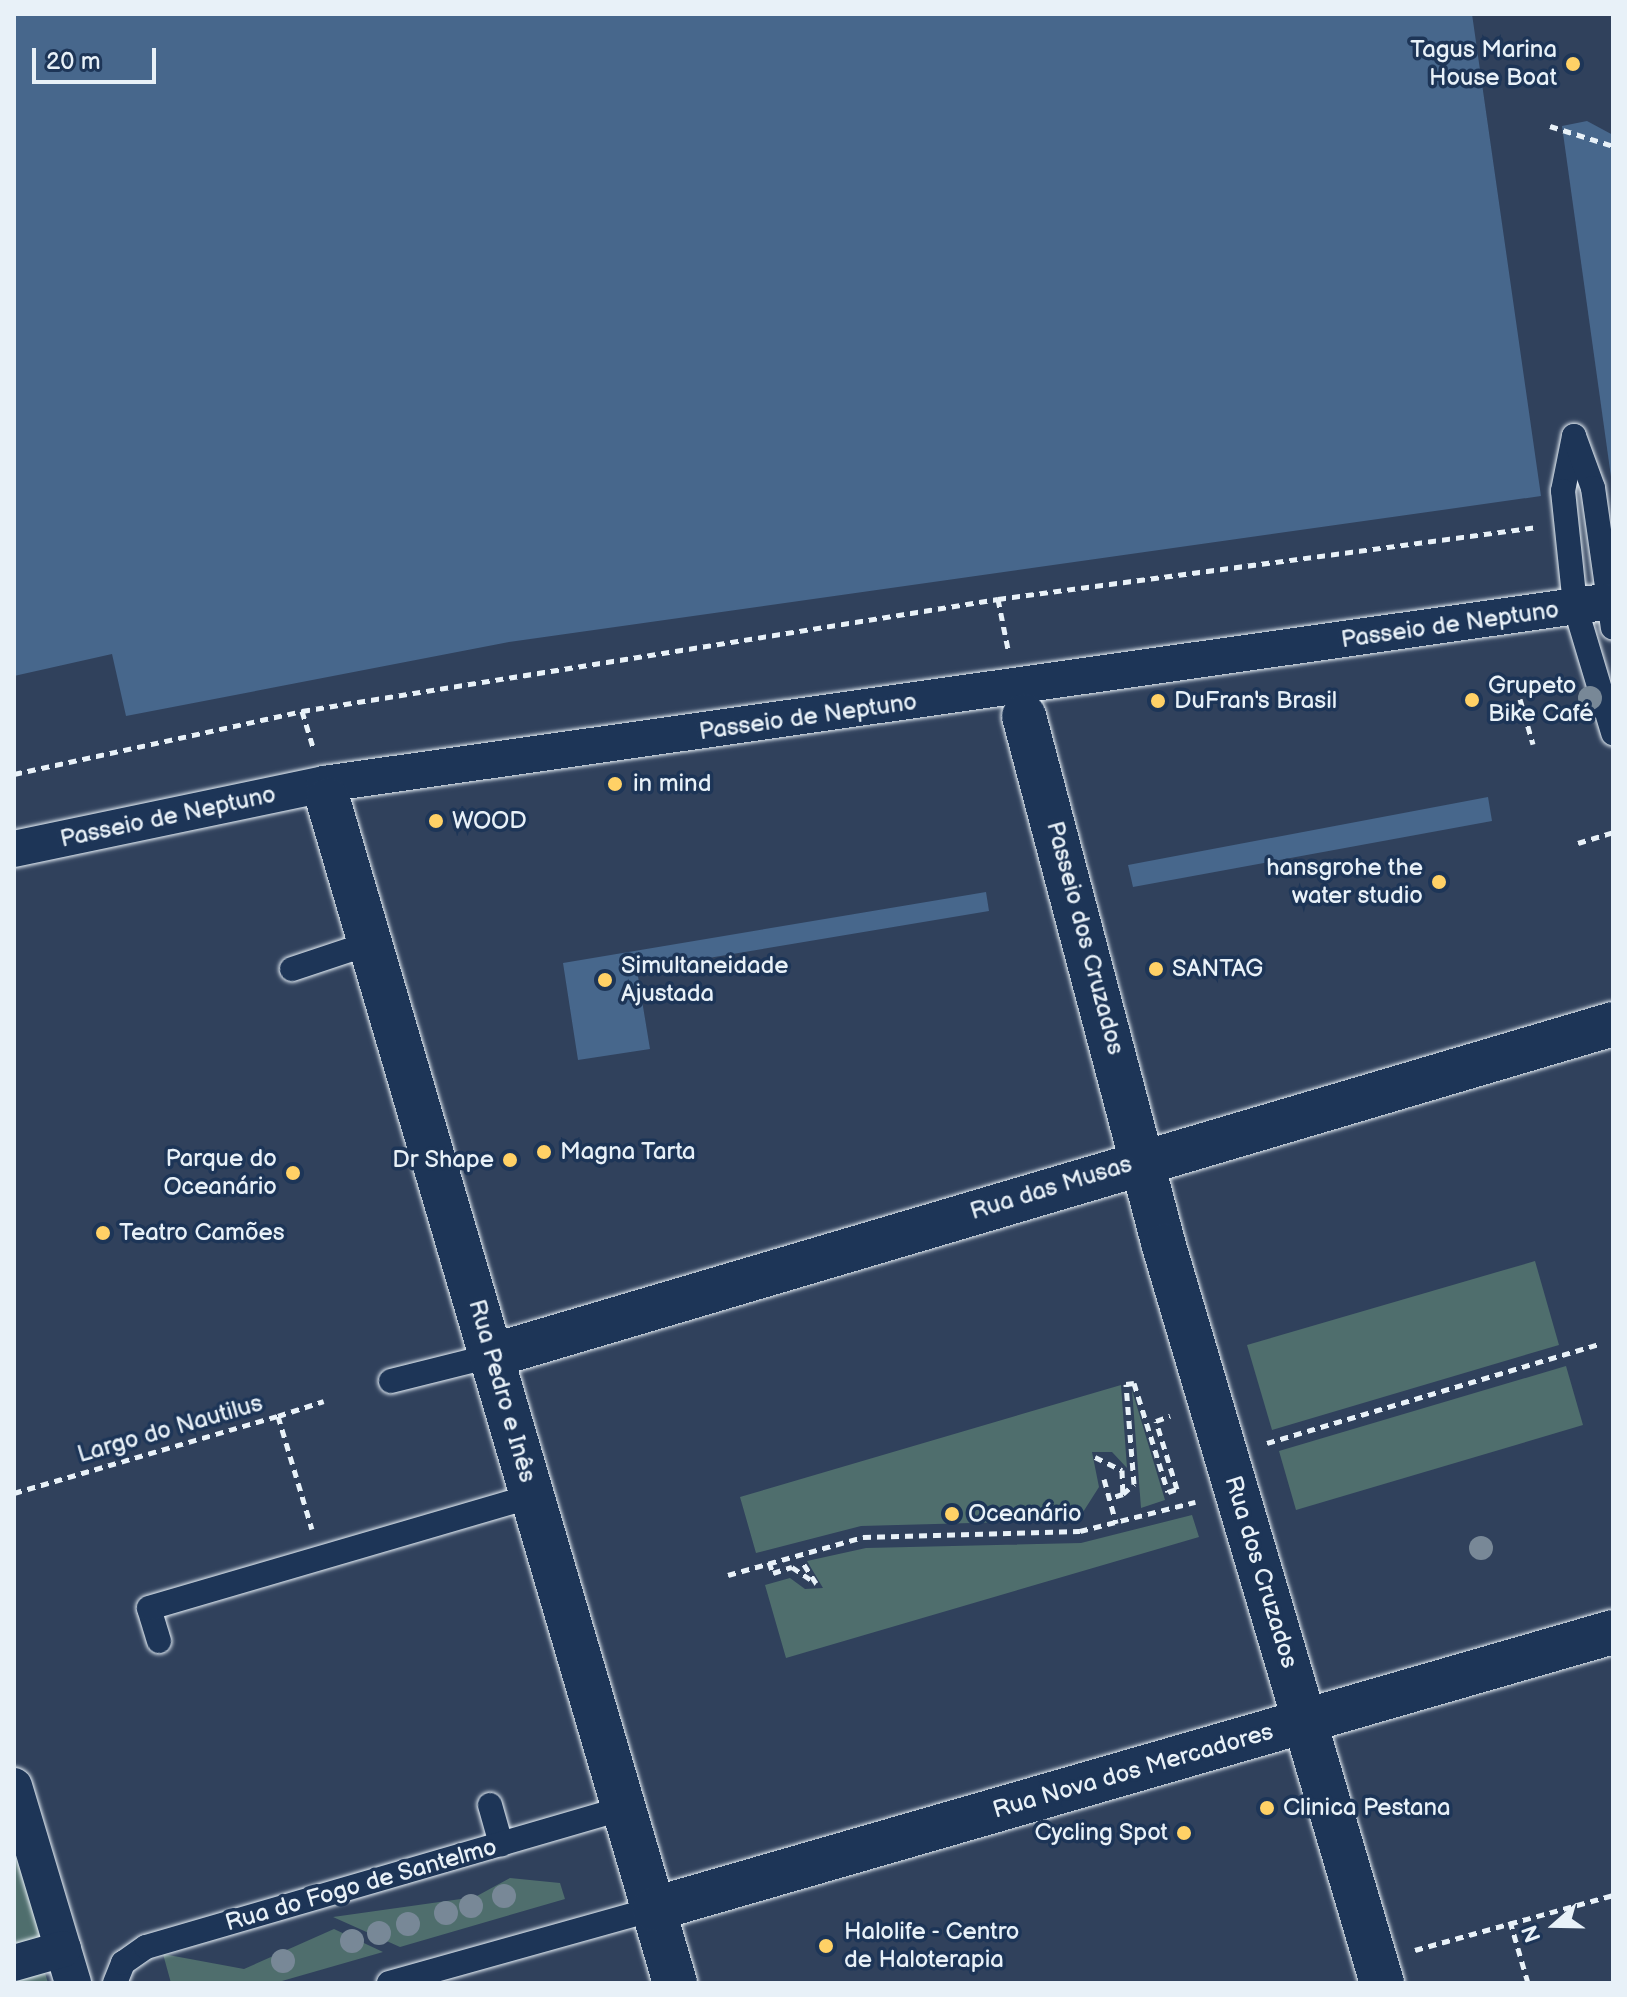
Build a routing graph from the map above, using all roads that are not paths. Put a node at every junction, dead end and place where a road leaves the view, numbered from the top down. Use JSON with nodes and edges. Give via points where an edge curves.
{"nodes":[{"id":1,"x":1598,"y":612,"type":"edge"},
{"id":2,"x":1024,"y":716,"type":"dead end"},
{"id":3,"x":1613,"y":733,"type":"edge"},
{"id":4,"x":328,"y":800,"type":"dead end"},
{"id":5,"x":14,"y":849,"type":"edge"},
{"id":6,"x":370,"y":943,"type":"junction"},
{"id":7,"x":292,"y":969,"type":"dead end"},
{"id":8,"x":1613,"y":1024,"type":"edge"},
{"id":9,"x":1146,"y":1159,"type":"junction"},
{"id":10,"x":491,"y":1356,"type":"junction"},
{"id":11,"x":391,"y":1381,"type":"dead end"},
{"id":12,"x":532,"y":1496,"type":"junction"},
{"id":13,"x":1613,"y":1632,"type":"edge"},
{"id":14,"x":159,"y":1641,"type":"dead end"},
{"id":15,"x":1308,"y":1720,"type":"junction"},
{"id":16,"x":14,"y":1786,"type":"edge"},
{"id":17,"x":490,"y":1805,"type":"dead end"},
{"id":18,"x":623,"y":1808,"type":"junction"},
{"id":19,"x":501,"y":1844,"type":"junction"},
{"id":20,"x":640,"y":1912,"type":"junction"},
{"id":21,"x":14,"y":1963,"type":"edge"},
{"id":22,"x":68,"y":1966,"type":"edge"},
{"id":23,"x":1379,"y":1972,"type":"edge"},
{"id":24,"x":115,"y":1983,"type":"edge"},
{"id":25,"x":389,"y":1983,"type":"edge"},
{"id":26,"x":675,"y":1983,"type":"edge"}],
"edges":[{"from":1,"to":1,"type":"lane","via":[[1593,488],[1574,436],[1563,491],[1566,523]]},
{"from":1,"to":3,"type":"lane"},
{"from":1,"to":5,"type":"street","name":"Passeio de Neptuno","via":[[324,784]]},
{"from":2,"to":9,"type":"street","name":"Passeio dos Cruzados"},
{"from":4,"to":6,"type":"street","name":"Rua Pedro e Inês"},
{"from":6,"to":7,"type":"lane"},
{"from":6,"to":10,"type":"street","name":"Rua Pedro e Inês"},
{"from":8,"to":9,"type":"street","name":"Rua das Musas"},
{"from":9,"to":10,"type":"street","name":"Rua das Musas"},
{"from":9,"to":15,"type":"street","name":"Rua dos Cruzados","via":[[1176,1287]]},
{"from":10,"to":11,"type":"lane"},
{"from":10,"to":12,"type":"street","name":"Rua Pedro e Inês"},
{"from":12,"to":14,"type":"lane","via":[[149,1608]]},
{"from":12,"to":18,"type":"street","name":"Rua Pedro e Inês"},
{"from":13,"to":15,"type":"street","name":"Rua Nova dos Mercadores"},
{"from":15,"to":20,"type":"street","name":"Rua Nova dos Mercadores"},
{"from":15,"to":23,"type":"street","name":"Rua dos Cruzados"},
{"from":16,"to":22,"type":"street"},
{"from":17,"to":19,"type":"lane"},
{"from":18,"to":19,"type":"lane","name":"Rua do Fogo de Santelmo"},
{"from":18,"to":20,"type":"street","name":"Rua Pedro e Inês"},
{"from":19,"to":24,"type":"lane","name":"Rua do Fogo de Santelmo","via":[[146,1947],[123,1963]]},
{"from":20,"to":25,"type":"lane"},
{"from":20,"to":26,"type":"street","name":"Rua Pedro e Inês"},
{"from":21,"to":22,"type":"street"}]}
